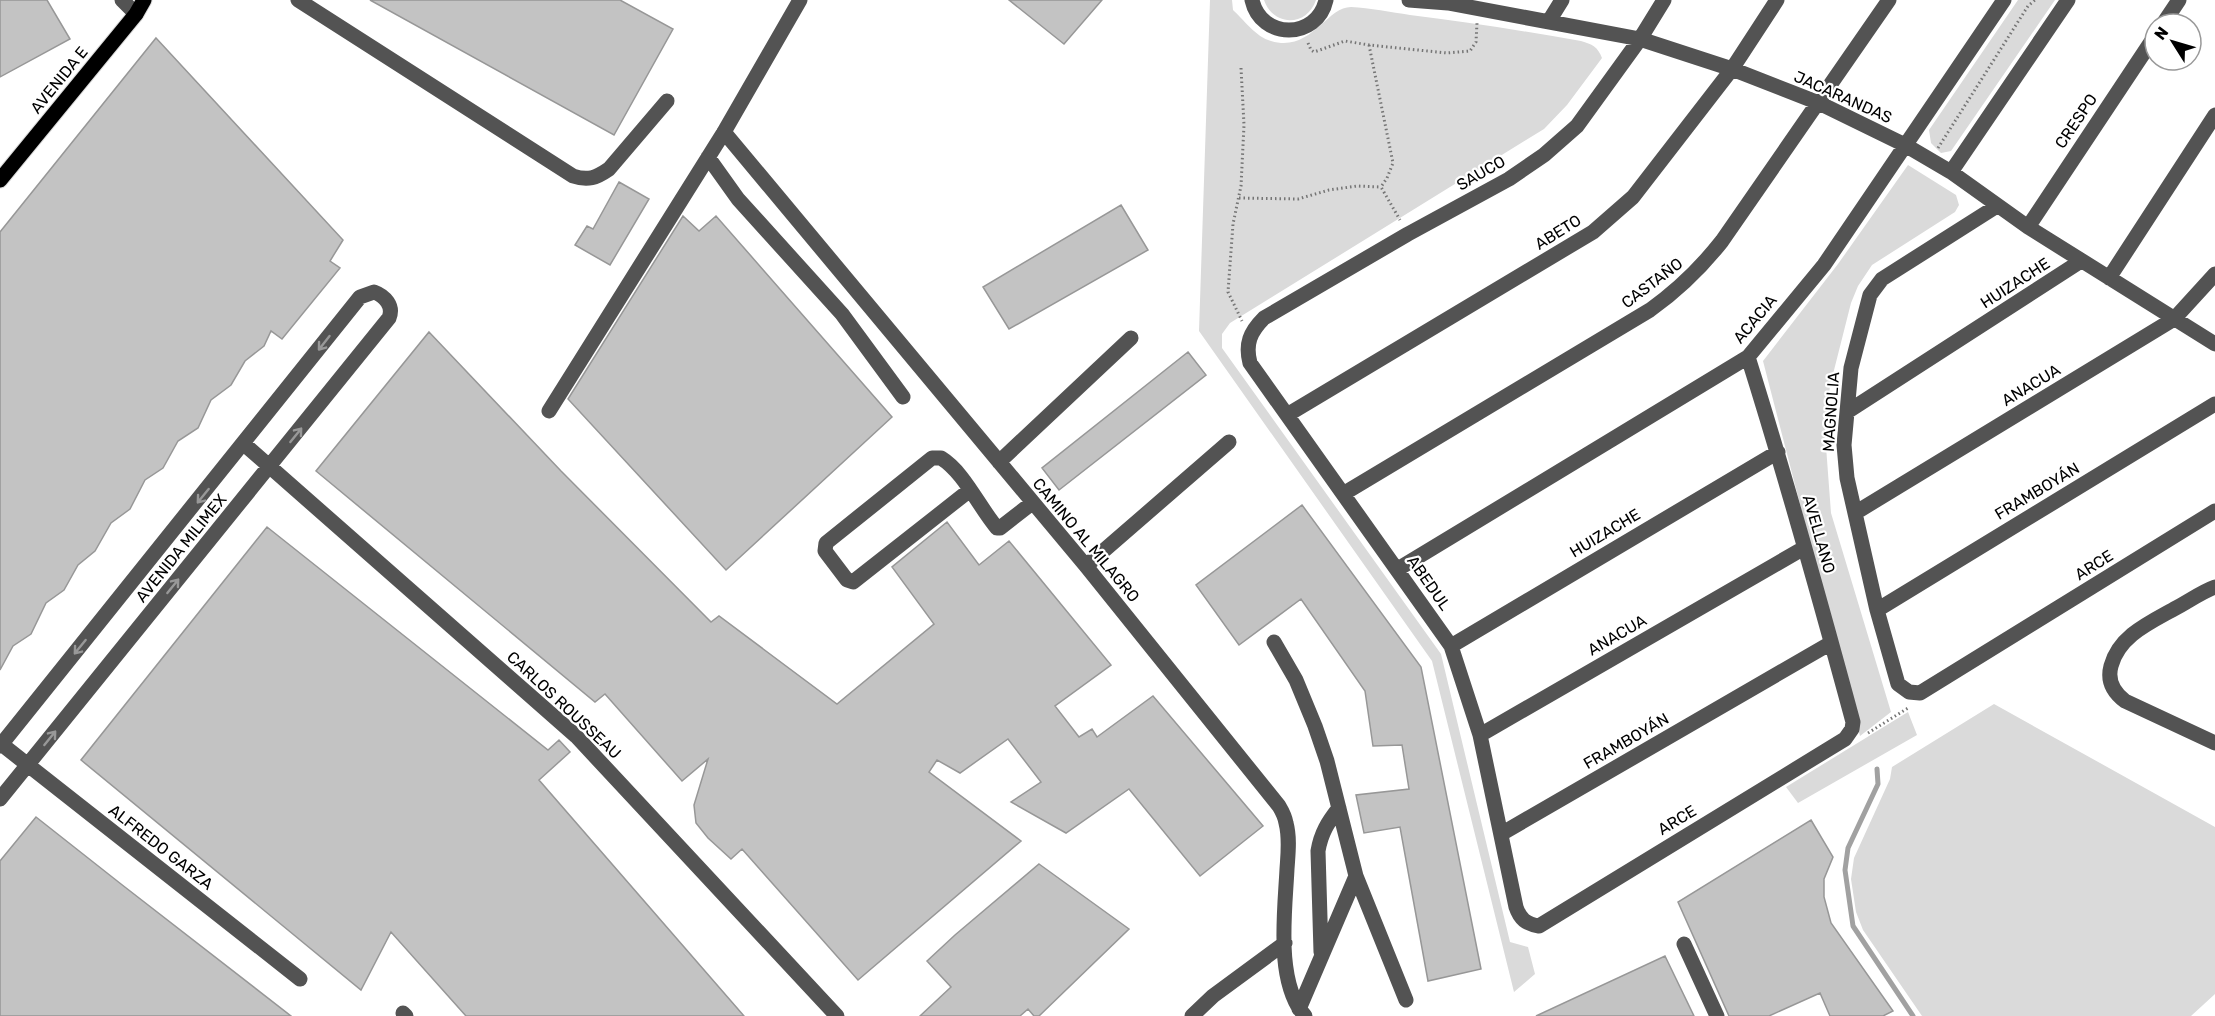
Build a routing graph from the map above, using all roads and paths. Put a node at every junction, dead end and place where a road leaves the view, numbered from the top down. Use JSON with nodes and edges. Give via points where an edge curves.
{"nodes":[{"id":1,"x":123,"y":0,"type":"edge"},
{"id":2,"x":144,"y":0,"type":"edge"},
{"id":3,"x":298,"y":0,"type":"edge"},
{"id":4,"x":800,"y":0,"type":"edge"},
{"id":5,"x":1252,"y":0,"type":"edge"},
{"id":6,"x":1326,"y":0,"type":"edge"},
{"id":7,"x":1409,"y":0,"type":"edge"},
{"id":8,"x":1562,"y":0,"type":"edge"},
{"id":9,"x":1664,"y":0,"type":"edge"},
{"id":10,"x":1776,"y":0,"type":"edge"},
{"id":11,"x":1888,"y":0,"type":"edge"},
{"id":12,"x":2004,"y":0,"type":"edge"},
{"id":13,"x":2035,"y":0,"type":"edge"},
{"id":14,"x":2068,"y":0,"type":"edge"},
{"id":15,"x":1449,"y":2,"type":"edge"},
{"id":16,"x":1477,"y":10,"type":"junction"},
{"id":17,"x":136,"y":14,"type":"junction"},
{"id":18,"x":1549,"y":21,"type":"junction"},
{"id":19,"x":1302,"y":29,"type":"junction"},
{"id":20,"x":1640,"y":39,"type":"junction"},
{"id":21,"x":1369,"y":45,"type":"junction"},
{"id":22,"x":2143,"y":54,"type":"edge"},
{"id":23,"x":1241,"y":68,"type":"dead end"},
{"id":24,"x":1732,"y":69,"type":"junction"},
{"id":25,"x":668,"y":101,"type":"dead end"},
{"id":26,"x":1819,"y":103,"type":"junction"},
{"id":27,"x":2215,"y":116,"type":"edge"},
{"id":28,"x":724,"y":132,"type":"junction"},
{"id":29,"x":1905,"y":145,"type":"junction"},
{"id":30,"x":708,"y":158,"type":"junction"},
{"id":31,"x":1931,"y":160,"type":"junction"},
{"id":32,"x":1951,"y":172,"type":"junction"},
{"id":33,"x":0,"y":180,"type":"edge"},
{"id":34,"x":1381,"y":188,"type":"junction"},
{"id":35,"x":1239,"y":198,"type":"junction"},
{"id":36,"x":1997,"y":206,"type":"junction"},
{"id":37,"x":2028,"y":227,"type":"junction"},
{"id":38,"x":1408,"y":234,"type":"junction"},
{"id":39,"x":2081,"y":261,"type":"junction"},
{"id":40,"x":2215,"y":274,"type":"edge"},
{"id":41,"x":2109,"y":278,"type":"junction"},
{"id":42,"x":2174,"y":319,"type":"junction"},
{"id":43,"x":1249,"y":336,"type":"junction"},
{"id":44,"x":1131,"y":338,"type":"dead end"},
{"id":45,"x":2215,"y":344,"type":"edge"},
{"id":46,"x":1748,"y":357,"type":"junction"},
{"id":47,"x":903,"y":397,"type":"dead end"},
{"id":48,"x":2215,"y":404,"type":"edge"},
{"id":49,"x":549,"y":411,"type":"dead end"},
{"id":50,"x":1847,"y":412,"type":"junction"},
{"id":51,"x":1287,"y":415,"type":"junction"},
{"id":52,"x":1229,"y":442,"type":"dead end"},
{"id":53,"x":244,"y":444,"type":"junction"},
{"id":54,"x":1778,"y":452,"type":"junction"},
{"id":55,"x":999,"y":462,"type":"junction"},
{"id":56,"x":270,"y":466,"type":"junction"},
{"id":57,"x":970,"y":490,"type":"junction"},
{"id":58,"x":1343,"y":494,"type":"junction"},
{"id":59,"x":1032,"y":503,"type":"junction"},
{"id":60,"x":2215,"y":511,"type":"edge"},
{"id":61,"x":1855,"y":513,"type":"junction"},
{"id":62,"x":1804,"y":548,"type":"junction"},
{"id":63,"x":1086,"y":566,"type":"junction"},
{"id":64,"x":1398,"y":569,"type":"junction"},
{"id":65,"x":2215,"y":587,"type":"edge"},
{"id":66,"x":1877,"y":610,"type":"junction"},
{"id":67,"x":1274,"y":642,"type":"dead end"},
{"id":68,"x":1831,"y":643,"type":"junction"},
{"id":69,"x":1451,"y":646,"type":"junction"},
{"id":70,"x":1920,"y":693,"type":"junction"},
{"id":71,"x":1480,"y":735,"type":"junction"},
{"id":72,"x":1845,"y":739,"type":"junction"},
{"id":73,"x":2215,"y":743,"type":"edge"},
{"id":74,"x":1,"y":744,"type":"edge"},
{"id":75,"x":28,"y":766,"type":"junction"},
{"id":76,"x":0,"y":799,"type":"edge"},
{"id":77,"x":1339,"y":808,"type":"junction"},
{"id":78,"x":1502,"y":834,"type":"junction"},
{"id":79,"x":1356,"y":876,"type":"junction"},
{"id":80,"x":1516,"y":907,"type":"joint"},
{"id":81,"x":1285,"y":943,"type":"junction"},
{"id":82,"x":1684,"y":944,"type":"dead end"},
{"id":83,"x":1321,"y":958,"type":"junction"},
{"id":84,"x":300,"y":979,"type":"dead end"},
{"id":85,"x":1406,"y":1000,"type":"dead end"},
{"id":86,"x":1302,"y":1012,"type":"edge"},
{"id":87,"x":837,"y":1016,"type":"edge"},
{"id":88,"x":1192,"y":1016,"type":"edge"},
{"id":89,"x":1717,"y":1016,"type":"edge"}],
"edges":[{"from":1,"to":17,"type":"street"},
{"from":2,"to":17,"type":"main road","name":"AVENIDA E"},
{"from":3,"to":25,"type":"street","via":[[585,180],[609,169]]},
{"from":4,"to":28,"type":"street"},
{"from":5,"to":19,"type":"street","via":[[1261,19],[1274,28]]},
{"from":6,"to":19,"type":"street","via":[[1321,13]]},
{"from":7,"to":15,"type":"street","name":"JACARANDAS"},
{"from":8,"to":18,"type":"street"},
{"from":9,"to":20,"type":"street","name":"SAUCO"},
{"from":10,"to":24,"type":"street","name":"ABETO"},
{"from":11,"to":26,"type":"street","name":"CASTAÑO"},
{"from":12,"to":29,"type":"street","name":"ACACIA"},
{"from":13,"to":31,"type":"path"},
{"from":14,"to":32,"type":"street"},
{"from":15,"to":16,"type":"street","name":"JACARANDAS"},
{"from":16,"to":18,"type":"street","name":"JACARANDAS"},
{"from":16,"to":21,"type":"path","via":[[1476,42],[1470,51],[1448,53]]},
{"from":17,"to":33,"type":"main road","name":"AVENIDA E"},
{"from":18,"to":20,"type":"street","name":"JACARANDAS"},
{"from":19,"to":21,"type":"path","via":[[1314,52],[1345,41]]},
{"from":20,"to":24,"type":"street","name":"JACARANDAS"},
{"from":20,"to":38,"type":"street","name":"SAUCO","via":[[1577,126],[1544,156]]},
{"from":21,"to":34,"type":"path","via":[[1393,164]]},
{"from":22,"to":37,"type":"street","name":"CRESPO"},
{"from":23,"to":35,"type":"path","via":[[1244,125]]},
{"from":24,"to":26,"type":"street","name":"JACARANDAS"},
{"from":24,"to":51,"type":"street","name":"ABETO","via":[[1633,196],[1593,232]]},
{"from":26,"to":29,"type":"street","name":"JACARANDAS"},
{"from":26,"to":58,"type":"street","name":"CASTAÑO","via":[[1722,241],[1676,291]]},
{"from":27,"to":41,"type":"street"},
{"from":28,"to":30,"type":"street"},
{"from":28,"to":55,"type":"street","name":"CAMINO AL MILAGRO"},
{"from":29,"to":31,"type":"street","name":"JACARANDAS"},
{"from":29,"to":46,"type":"street","name":"ACACIA","via":[[1824,265]]},
{"from":30,"to":47,"type":"street","via":[[738,199],[842,314]]},
{"from":30,"to":49,"type":"street"},
{"from":31,"to":32,"type":"street","name":"JACARANDAS"},
{"from":32,"to":36,"type":"street","name":"JACARANDAS"},
{"from":34,"to":35,"type":"path","via":[[1357,186],[1298,199]]},
{"from":34,"to":38,"type":"path"},
{"from":35,"to":43,"type":"path","via":[[1228,292]]},
{"from":36,"to":37,"type":"street","name":"JACARANDAS"},
{"from":36,"to":50,"type":"street","name":"MAGNOLIA","via":[[1892,271],[1875,286],[1851,368]]},
{"from":37,"to":39,"type":"street","name":"JACARANDAS"},
{"from":38,"to":43,"type":"street","name":"SAUCO","via":[[1264,318]]},
{"from":39,"to":41,"type":"street","name":"JACARANDAS"},
{"from":39,"to":50,"type":"street","name":"HUIZACHE"},
{"from":40,"to":42,"type":"street","name":"ANACUA"},
{"from":41,"to":42,"type":"street","name":"JACARANDAS"},
{"from":42,"to":45,"type":"street","name":"JACARANDAS"},
{"from":42,"to":61,"type":"street","name":"ANACUA"},
{"from":43,"to":51,"type":"street","name":"ABEDUL","via":[[1250,363]]},
{"from":44,"to":55,"type":"street"},
{"from":46,"to":54,"type":"street","name":"AVELLANO"},
{"from":46,"to":64,"type":"street","name":"ACACIA"},
{"from":48,"to":66,"type":"street","name":"FRAMBOYÁN"},
{"from":50,"to":61,"type":"street","name":"MAGNOLIA","via":[[1846,478]]},
{"from":51,"to":58,"type":"street","name":"ABEDUL"},
{"from":52,"to":63,"type":"street"},
{"from":53,"to":56,"type":"street","name":"CARLOS ROUSSEAU"},
{"from":56,"to":53,"type":"street","name":"AVENIDA MILIMEX","one_way":true,"via":[[389,318],[390,305],[381,295],[374,292],[360,297]]},
{"from":53,"to":74,"type":"street","name":"AVENIDA MILIMEX","one_way":true},
{"from":54,"to":62,"type":"street","name":"AVELLANO"},
{"from":54,"to":69,"type":"street","name":"HUIZACHE"},
{"from":55,"to":59,"type":"street","name":"CAMINO AL MILAGRO"},
{"from":75,"to":56,"type":"street","name":"AVENIDA MILIMEX","one_way":true},
{"from":56,"to":87,"type":"street","name":"CARLOS ROUSSEAU","via":[[576,736]]},
{"from":57,"to":57,"type":"street","via":[[946,461],[932,458],[826,543],[825,551],[847,580],[853,582]]},
{"from":57,"to":59,"type":"street","via":[[999,528]]},
{"from":58,"to":64,"type":"street","name":"ABEDUL"},
{"from":59,"to":63,"type":"street","name":"CAMINO AL MILAGRO"},
{"from":60,"to":70,"type":"street","name":"ARCE"},
{"from":61,"to":66,"type":"street","name":"MAGNOLIA"},
{"from":62,"to":68,"type":"street","name":"AVELLANO"},
{"from":62,"to":71,"type":"street","name":"ANACUA"},
{"from":63,"to":81,"type":"street","name":"CAMINO AL MILAGRO","via":[[1279,806],[1289,839]]},
{"from":64,"to":69,"type":"street","name":"ABEDUL"},
{"from":65,"to":73,"type":"street","via":[[2125,641],[2109,671],[2110,685],[2125,701]]},
{"from":66,"to":70,"type":"street","name":"MAGNOLIA","via":[[1898,684],[1909,692]]},
{"from":67,"to":77,"type":"street","via":[[1296,680],[1315,726]]},
{"from":68,"to":72,"type":"street","name":"AVELLANO","via":[[1853,722]]},
{"from":68,"to":78,"type":"street","name":"FRAMBOYÁN"},
{"from":69,"to":71,"type":"street","name":"ABEDUL"},
{"from":70,"to":72,"type":"path","via":[[1907,709],[1856,741]]},
{"from":71,"to":78,"type":"street","name":"ABEDUL"},
{"from":72,"to":80,"type":"street","name":"ARCE","via":[[1539,926],[1523,920]]},
{"from":74,"to":75,"type":"street","name":"ALFREDO GARZA"},
{"from":75,"to":76,"type":"street","name":"AVENIDA MILIMEX"},
{"from":75,"to":84,"type":"street","name":"ALFREDO GARZA"},
{"from":77,"to":79,"type":"street"},
{"from":77,"to":83,"type":"street","via":[[1326,825],[1318,851]]},
{"from":78,"to":80,"type":"street","name":"ABEDUL"},
{"from":79,"to":83,"type":"street"},
{"from":79,"to":85,"type":"street"},
{"from":81,"to":86,"type":"street","name":"CAMINO AL MILAGRO","via":[[1288,985]]},
{"from":81,"to":88,"type":"street"},
{"from":82,"to":89,"type":"street"},
{"from":83,"to":86,"type":"street"}]}
